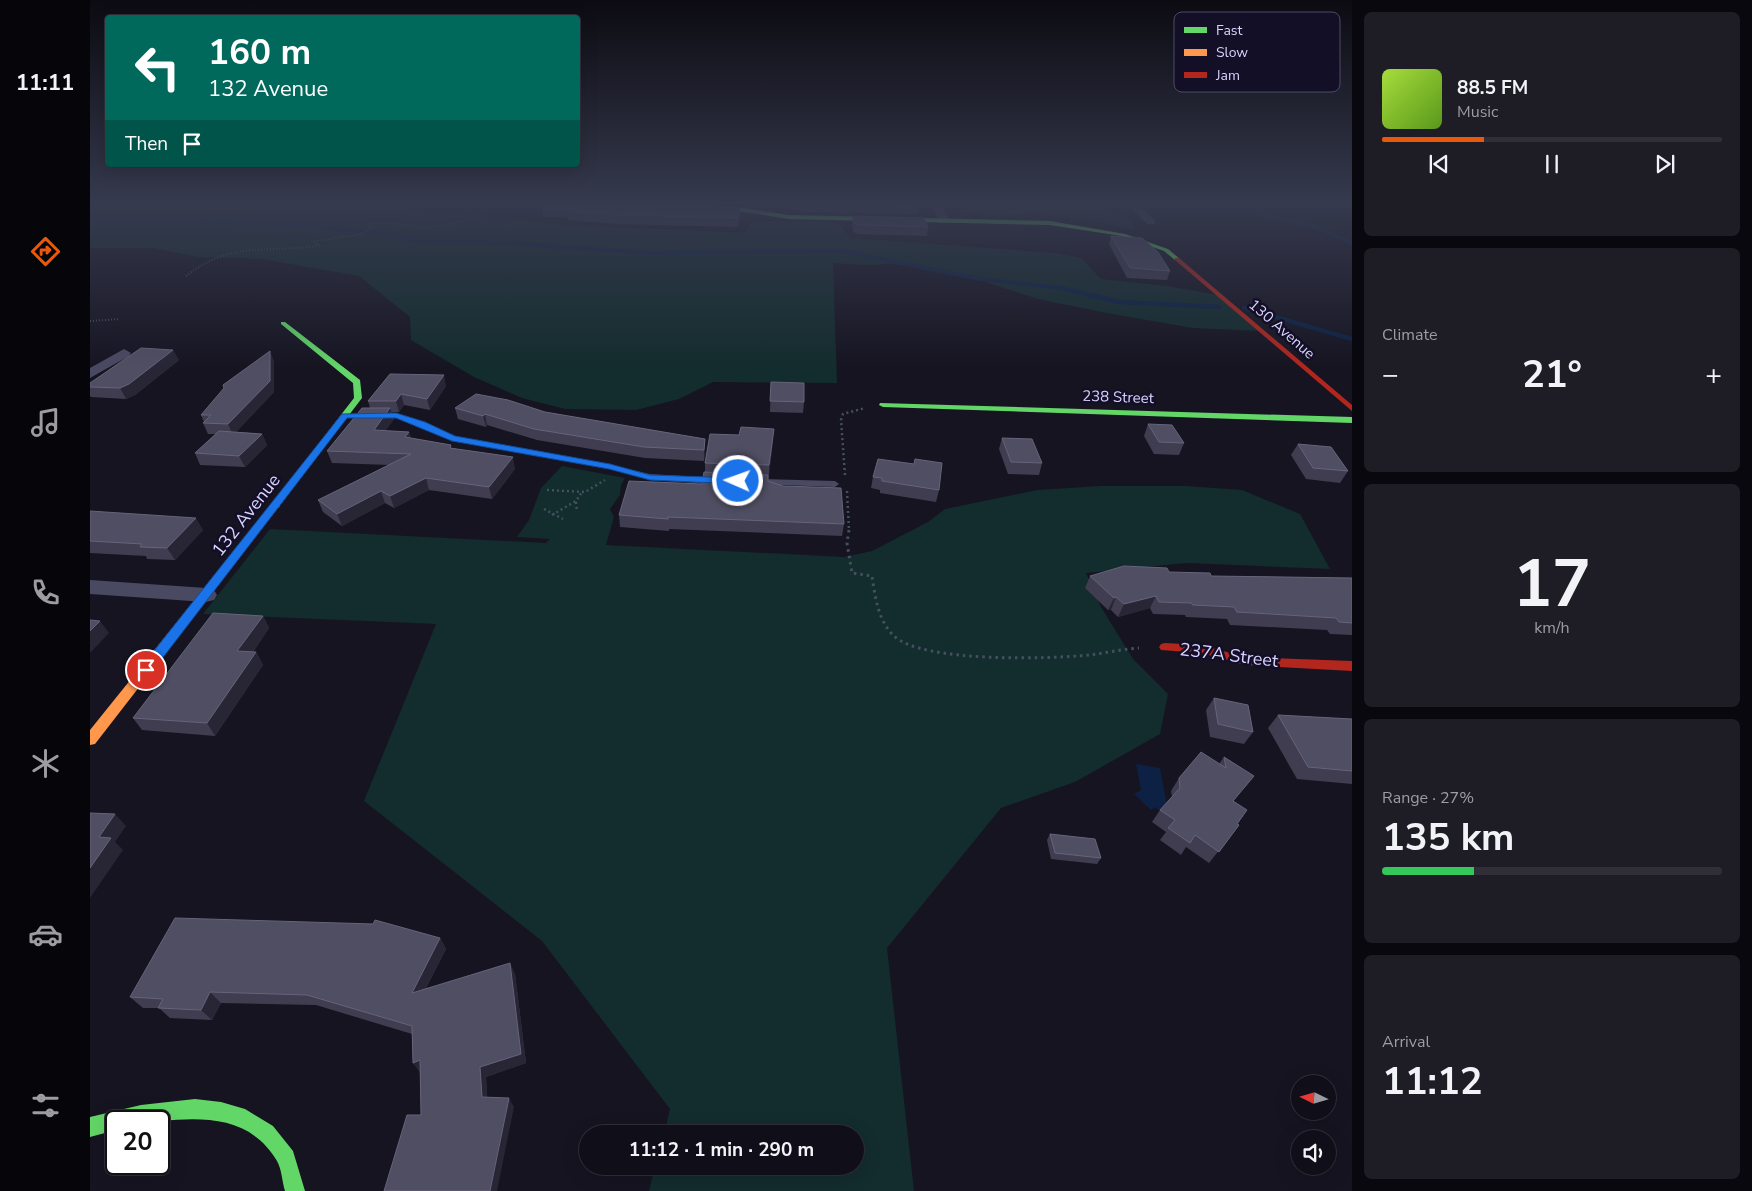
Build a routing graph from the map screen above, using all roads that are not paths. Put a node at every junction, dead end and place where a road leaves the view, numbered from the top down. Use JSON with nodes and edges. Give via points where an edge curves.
{"nodes":[{"id":1,"x":1175,"y":258,"type":"edge"},
{"id":2,"x":283,"y":323,"type":"dead end"},
{"id":3,"x":124,"y":353,"type":"dead end"},
{"id":4,"x":90,"y":374,"type":"edge"},
{"id":5,"x":883,"y":405,"type":"road end"},
{"id":6,"x":1352,"y":409,"type":"edge"},
{"id":7,"x":345,"y":416,"type":"junction"},
{"id":8,"x":1352,"y":420,"type":"edge"},
{"id":9,"x":728,"y":481,"type":"edge"},
{"id":10,"x":748,"y":482,"type":"edge"},
{"id":11,"x":835,"y":484,"type":"dead end"},
{"id":12,"x":90,"y":587,"type":"edge"},
{"id":13,"x":206,"y":595,"type":"junction"},
{"id":14,"x":1165,"y":648,"type":"road end"},
{"id":15,"x":1352,"y":666,"type":"edge"},
{"id":16,"x":90,"y":740,"type":"edge"},
{"id":17,"x":90,"y":1127,"type":"edge"},
{"id":18,"x":295,"y":1191,"type":"edge"}],
"edges":[{"from":1,"to":6,"type":"street","name":"130 Avenue"},
{"from":2,"to":7,"type":"street","name":"132 Avenue","via":[[357,382],[358,398]]},
{"from":3,"to":4,"type":"street"},
{"from":5,"to":8,"type":"street","name":"238 Street"},
{"from":7,"to":9,"type":"lane","via":[[396,415],[452,439],[650,477]]},
{"from":7,"to":13,"type":"street","name":"132 Avenue"},
{"from":10,"to":11,"type":"lane"},
{"from":12,"to":13,"type":"street"},
{"from":13,"to":16,"type":"street","name":"132 Avenue"},
{"from":14,"to":15,"type":"street","name":"237A Street","via":[[1201,650],[1245,661]]},
{"from":17,"to":18,"type":"street","via":[[169,1109],[240,1115],[263,1127],[284,1150]]}]}
